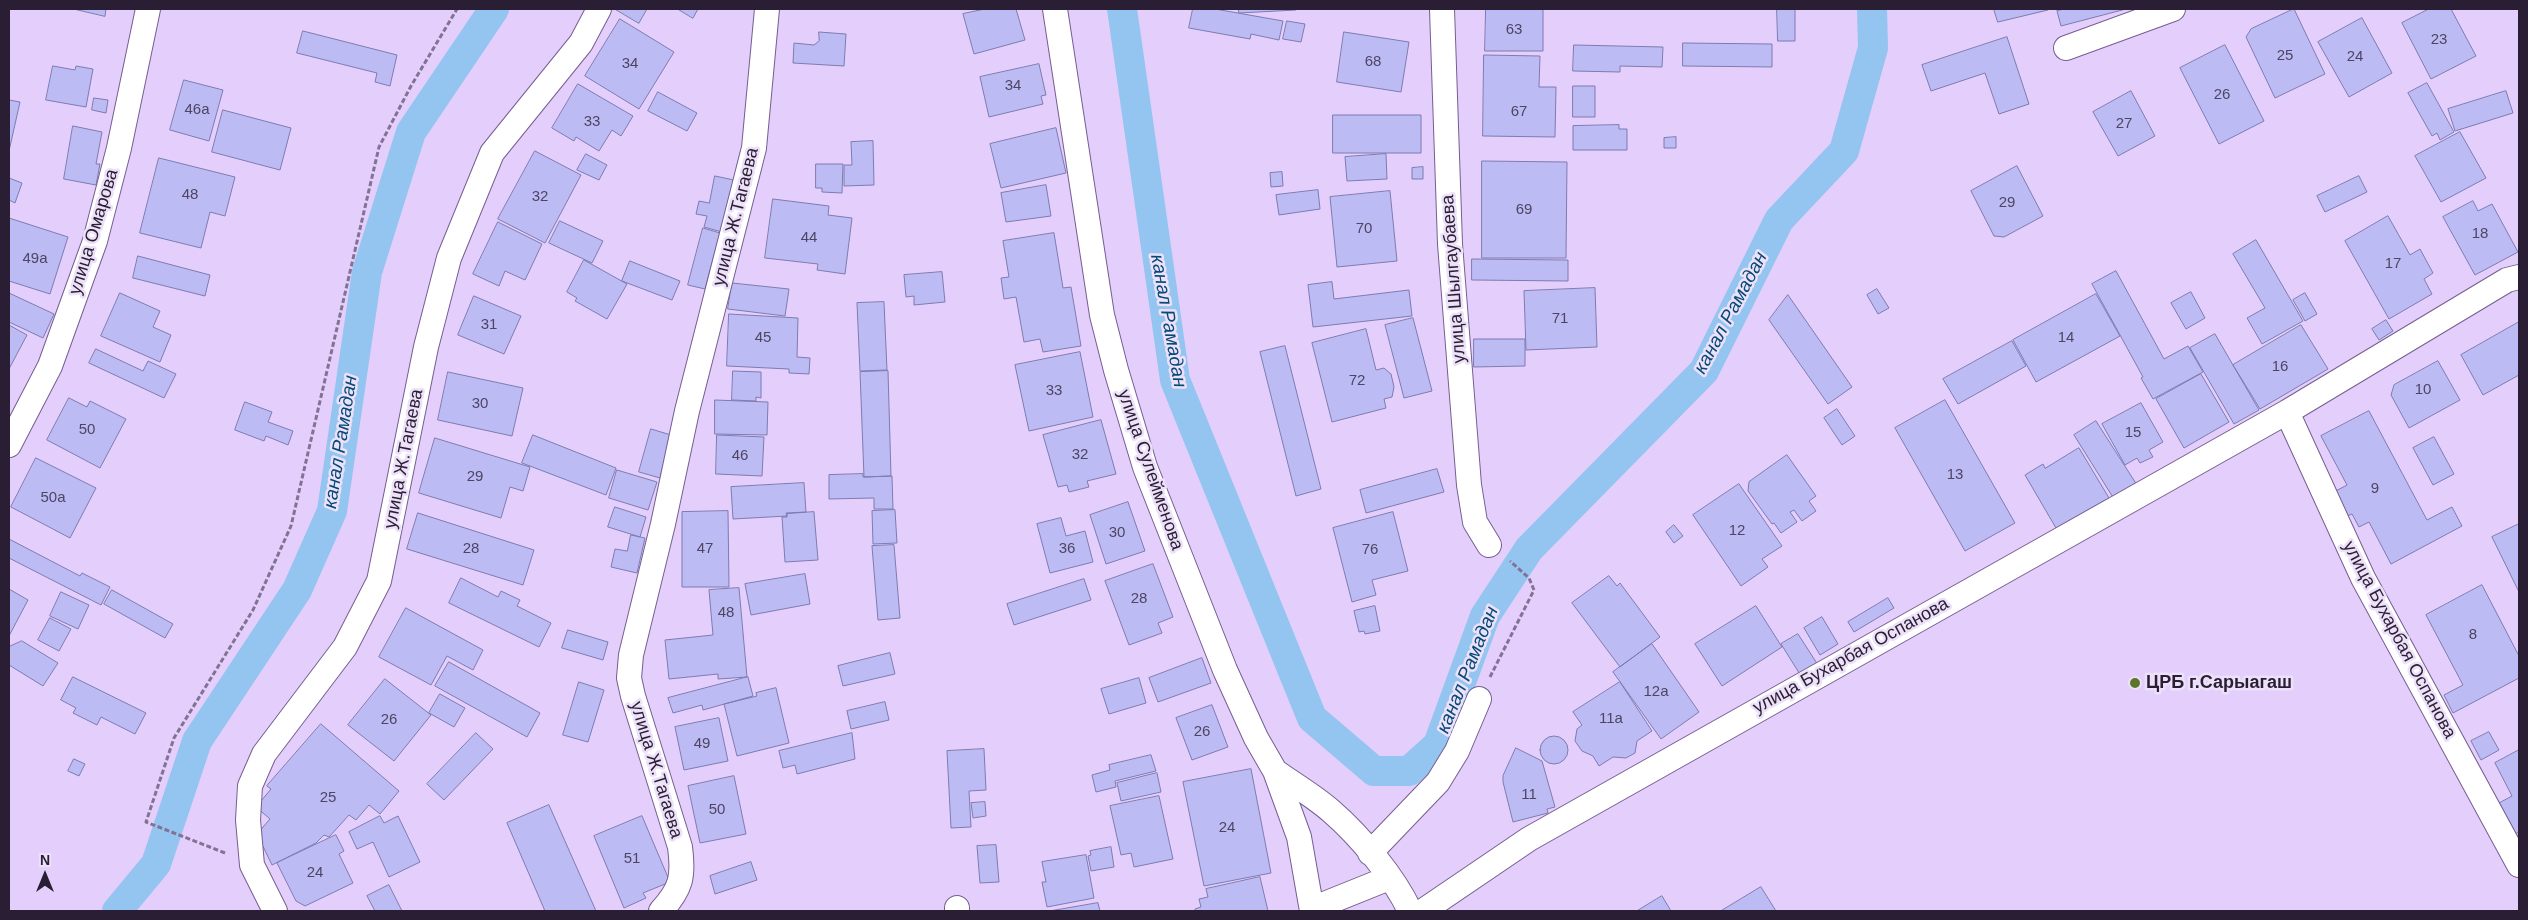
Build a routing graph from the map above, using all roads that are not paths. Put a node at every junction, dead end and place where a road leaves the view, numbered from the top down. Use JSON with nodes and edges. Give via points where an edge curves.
{"nodes":[{"id":1,"x":148,"y":9,"type":"edge"},
{"id":2,"x":599,"y":9,"type":"edge"},
{"id":3,"x":767,"y":9,"type":"edge"},
{"id":4,"x":1055,"y":9,"type":"edge"},
{"id":5,"x":1442,"y":9,"type":"edge"},
{"id":6,"x":2173,"y":9,"type":"edge"},
{"id":7,"x":2066,"y":48,"type":"dead end"},
{"id":8,"x":2519,"y":278,"type":"edge"},
{"id":9,"x":2287,"y":412,"type":"junction"},
{"id":10,"x":9,"y":445,"type":"edge"},
{"id":11,"x":1499,"y":552,"type":"road end"},
{"id":12,"x":1479,"y":699,"type":"road end"},
{"id":13,"x":1275,"y":771,"type":"junction"},
{"id":14,"x":1370,"y":853,"type":"junction"},
{"id":15,"x":2519,"y":865,"type":"edge"},
{"id":16,"x":1389,"y":878,"type":"junction"},
{"id":17,"x":1312,"y":910,"type":"edge"},
{"id":18,"x":275,"y":911,"type":"edge"},
{"id":19,"x":661,"y":911,"type":"edge"},
{"id":20,"x":1410,"y":911,"type":"edge"},
{"id":21,"x":1423,"y":911,"type":"edge"}],
"edges":[{"from":1,"to":10,"type":"street","name":"улица Омарова","via":[[119,148],[95,241],[50,366]]},
{"from":2,"to":18,"type":"street","name":"улица Ж.Тагаева","via":[[581,43],[492,152],[449,258],[426,347],[379,581],[344,647],[261,762],[250,786],[248,820],[252,865]]},
{"from":3,"to":19,"type":"street","name":"улица Ж.Тагаева","via":[[754,148],[687,411],[630,655],[633,696],[680,847],[682,866],[678,887]]},
{"from":4,"to":13,"type":"street","name":"улица Сулейменова","via":[[1100,306],[1116,370],[1145,467],[1225,670]]},
{"from":5,"to":11,"type":"street","name":"улица Шылгаубаева","via":[[1450,244],[1468,485],[1475,522]]},
{"from":6,"to":7,"type":"street"},
{"from":8,"to":9,"type":"street","name":"улица Бухарбая Оспанова","via":[[2507,280],[2458,307]]},
{"from":9,"to":15,"type":"street","name":"улица Бухарбая Оспанова","via":[[2364,578]]},
{"from":9,"to":21,"type":"street","name":"улица Бухарбая Оспанова","via":[[1529,839]]},
{"from":12,"to":14,"type":"street","via":[[1457,751],[1438,782]]},
{"from":13,"to":14,"type":"street","via":[[1331,811]]},
{"from":13,"to":17,"type":"street","name":"улица Сулейменова","via":[[1298,837]]},
{"from":14,"to":16,"type":"street"},
{"from":16,"to":17,"type":"street"},
{"from":16,"to":20,"type":"street"}]}
